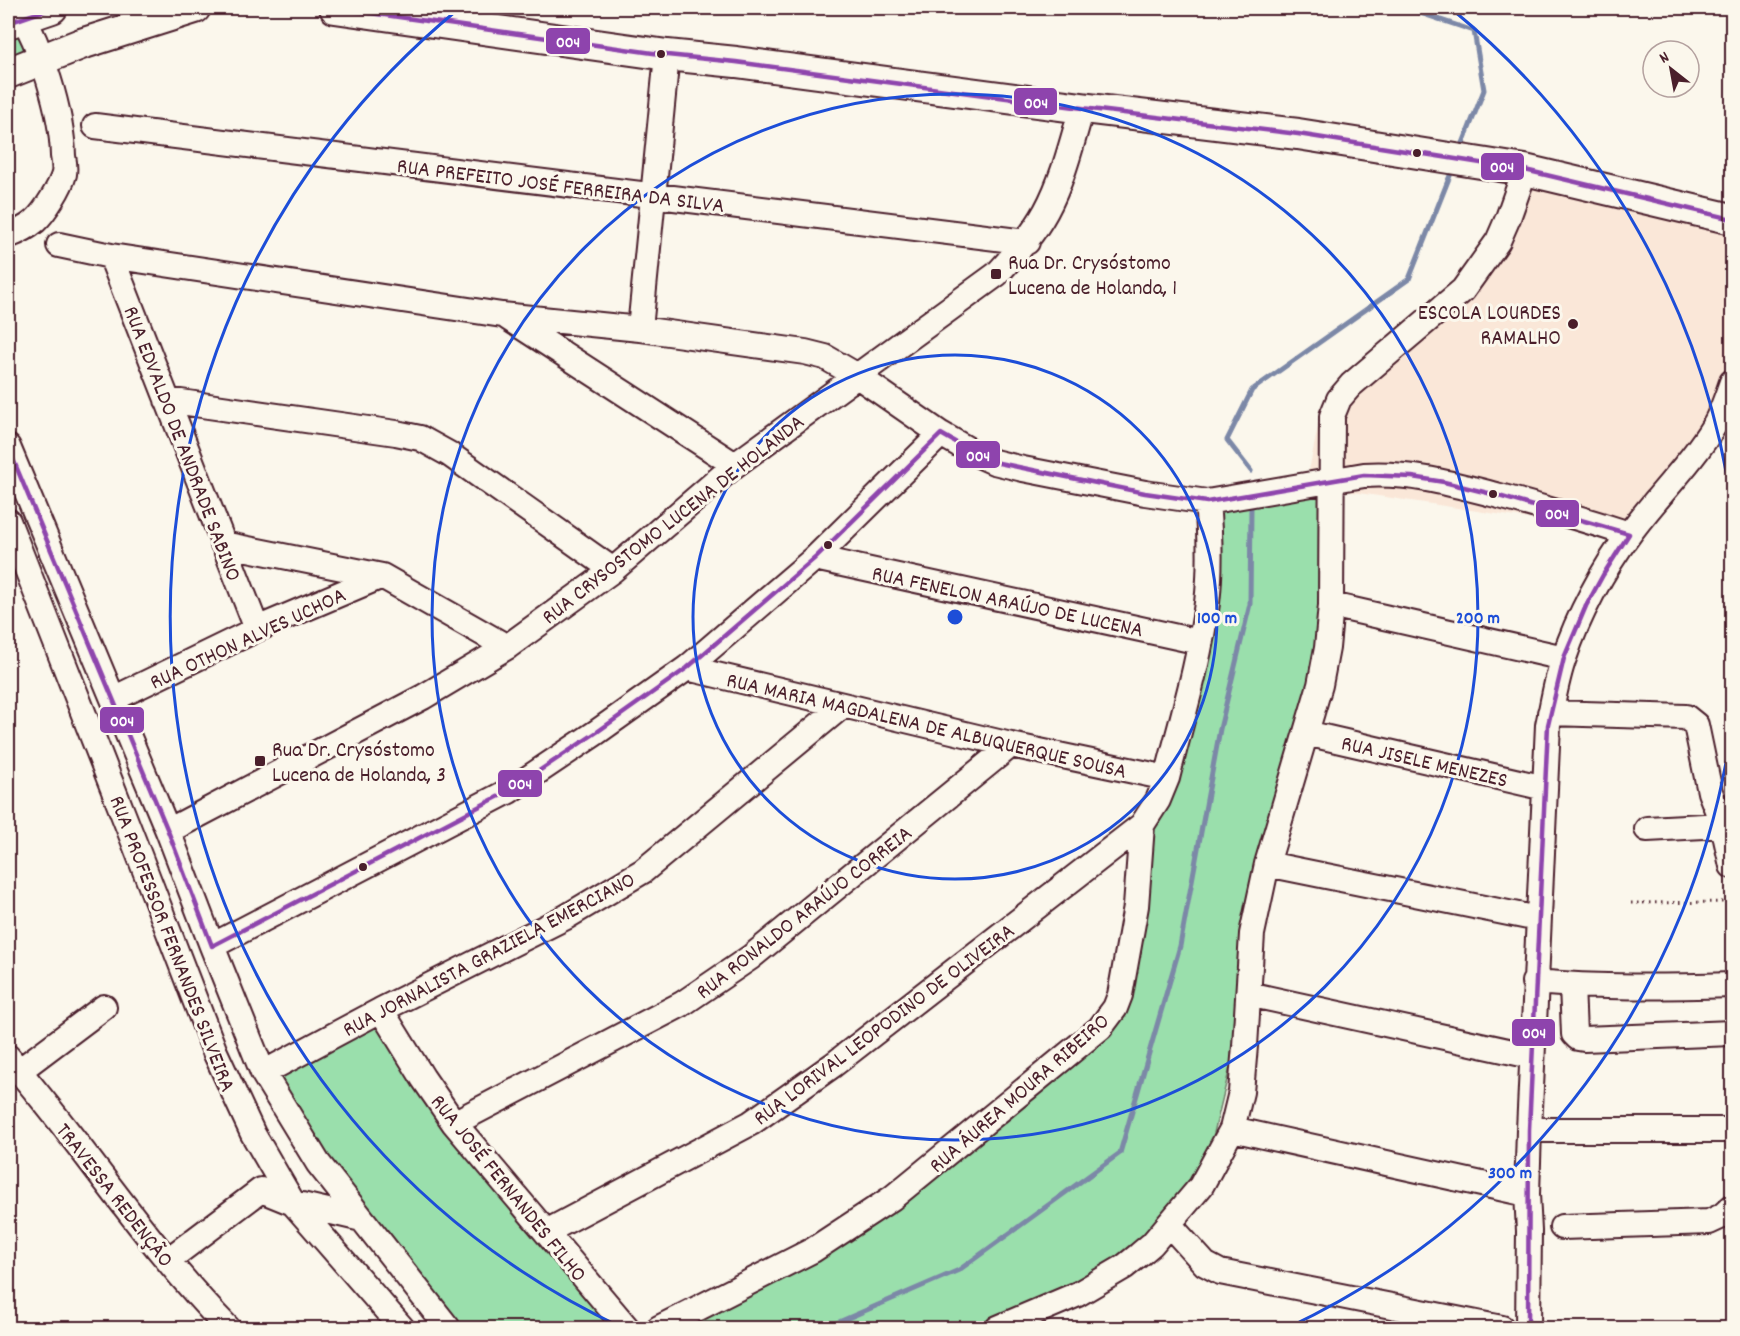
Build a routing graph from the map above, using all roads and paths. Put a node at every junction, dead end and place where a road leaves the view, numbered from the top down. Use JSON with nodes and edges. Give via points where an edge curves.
{"nodes":[{"id":1,"x":195,"y":8,"type":"edge"},
{"id":2,"x":335,"y":8,"type":"edge"},
{"id":3,"x":25,"y":14,"type":"edge"},
{"id":4,"x":667,"y":55,"type":"junction"},
{"id":5,"x":41,"y":59,"type":"junction"},
{"id":6,"x":8,"y":73,"type":"edge"},
{"id":7,"x":1082,"y":108,"type":"junction"},
{"id":8,"x":95,"y":126,"type":"dead end"},
{"id":9,"x":1525,"y":170,"type":"junction"},
{"id":10,"x":654,"y":195,"type":"junction"},
{"id":11,"x":1732,"y":219,"type":"edge"},
{"id":12,"x":8,"y":236,"type":"edge"},
{"id":13,"x":1027,"y":242,"type":"junction"},
{"id":14,"x":59,"y":245,"type":"dead end"},
{"id":15,"x":111,"y":256,"type":"junction"},
{"id":16,"x":502,"y":315,"type":"junction"},
{"id":17,"x":639,"y":329,"type":"junction"},
{"id":18,"x":856,"y":375,"type":"junction"},
{"id":19,"x":1732,"y":382,"type":"edge"},
{"id":20,"x":167,"y":400,"type":"junction"},
{"id":21,"x":941,"y":434,"type":"junction"},
{"id":22,"x":8,"y":447,"type":"edge"},
{"id":23,"x":735,"y":465,"type":"junction"},
{"id":24,"x":1332,"y":480,"type":"junction"},
{"id":25,"x":1207,"y":502,"type":"junction"},
{"id":26,"x":8,"y":521,"type":"edge"},
{"id":27,"x":1629,"y":534,"type":"junction"},
{"id":28,"x":223,"y":544,"type":"junction"},
{"id":29,"x":815,"y":558,"type":"junction"},
{"id":30,"x":613,"y":570,"type":"junction"},
{"id":31,"x":382,"y":576,"type":"junction"},
{"id":32,"x":1330,"y":604,"type":"junction"},
{"id":33,"x":256,"y":629,"type":"junction"},
{"id":34,"x":1200,"y":642,"type":"junction"},
{"id":35,"x":507,"y":647,"type":"junction"},
{"id":36,"x":1564,"y":658,"type":"junction"},
{"id":37,"x":687,"y":668,"type":"junction"},
{"id":38,"x":113,"y":699,"type":"junction"},
{"id":39,"x":842,"y":706,"type":"junction"},
{"id":40,"x":1550,"y":713,"type":"junction"},
{"id":41,"x":1306,"y":733,"type":"junction"},
{"id":42,"x":1011,"y":745,"type":"junction"},
{"id":43,"x":1167,"y":778,"type":"junction"},
{"id":44,"x":1545,"y":788,"type":"junction"},
{"id":45,"x":1142,"y":825,"type":"junction"},
{"id":46,"x":1723,"y":825,"type":"junction"},
{"id":47,"x":1647,"y":829,"type":"dead end"},
{"id":48,"x":168,"y":831,"type":"junction"},
{"id":49,"x":1267,"y":864,"type":"junction"},
{"id":50,"x":1732,"y":866,"type":"edge"},
{"id":51,"x":1732,"y":902,"type":"edge"},
{"id":52,"x":1631,"y":903,"type":"dead end"},
{"id":53,"x":1538,"y":919,"type":"junction"},
{"id":54,"x":212,"y":946,"type":"junction"},
{"id":55,"x":1534,"y":981,"type":"junction"},
{"id":56,"x":1572,"y":985,"type":"junction"},
{"id":57,"x":1732,"y":985,"type":"edge"},
{"id":58,"x":1248,"y":994,"type":"junction"},
{"id":59,"x":104,"y":1007,"type":"dead end"},
{"id":60,"x":381,"y":1010,"type":"junction"},
{"id":61,"x":1732,"y":1033,"type":"edge"},
{"id":62,"x":1531,"y":1056,"type":"junction"},
{"id":63,"x":13,"y":1064,"type":"edge"},
{"id":64,"x":263,"y":1073,"type":"junction"},
{"id":65,"x":454,"y":1123,"type":"junction"},
{"id":66,"x":1232,"y":1129,"type":"junction"},
{"id":67,"x":1528,"y":1130,"type":"junction"},
{"id":68,"x":1732,"y":1130,"type":"edge"},
{"id":69,"x":1527,"y":1194,"type":"junction"},
{"id":70,"x":293,"y":1203,"type":"junction"},
{"id":71,"x":1732,"y":1207,"type":"edge"},
{"id":72,"x":362,"y":1220,"type":"junction"},
{"id":73,"x":1169,"y":1224,"type":"junction"},
{"id":74,"x":1562,"y":1227,"type":"dead end"},
{"id":75,"x":546,"y":1232,"type":"junction"},
{"id":76,"x":168,"y":1260,"type":"junction"},
{"id":77,"x":228,"y":1329,"type":"edge"},
{"id":78,"x":402,"y":1329,"type":"edge"},
{"id":79,"x":448,"y":1329,"type":"edge"},
{"id":80,"x":627,"y":1329,"type":"edge"},
{"id":81,"x":659,"y":1329,"type":"edge"},
{"id":82,"x":998,"y":1329,"type":"edge"},
{"id":83,"x":1502,"y":1329,"type":"edge"},
{"id":84,"x":1528,"y":1329,"type":"edge"}],
"edges":[{"from":1,"to":5,"type":"main road"},
{"from":2,"to":4,"type":"main road"},
{"from":3,"to":5,"type":"street"},
{"from":4,"to":7,"type":"main road"},
{"from":4,"to":10,"type":"street"},
{"from":5,"to":6,"type":"main road"},
{"from":5,"to":12,"type":"street","via":[[57,106],[64,173],[59,188],[36,220]]},
{"from":7,"to":9,"type":"main road","via":[[1298,134]]},
{"from":7,"to":13,"type":"street","name":"RUA CRYSOSTOMO LUCENA DE HOLANDA","via":[[1051,201]]},
{"from":8,"to":10,"type":"street","name":"RUA PREFEITO JOSÉ FERREIRA DA SILVA"},
{"from":9,"to":11,"type":"main road"},
{"from":9,"to":24,"type":"street","via":[[1498,241],[1463,290],[1339,399],[1332,416]]},
{"from":10,"to":13,"type":"street","name":"RUA PREFEITO JOSÉ FERREIRA DA SILVA"},
{"from":10,"to":17,"type":"street"},
{"from":13,"to":18,"type":"street","name":"RUA CRYSOSTOMO LUCENA DE HOLANDA","via":[[997,274]]},
{"from":14,"to":15,"type":"street"},
{"from":15,"to":16,"type":"street"},
{"from":15,"to":20,"type":"street","name":"RUA EDVALDO DE ANDRADE SABINO"},
{"from":16,"to":17,"type":"street"},
{"from":16,"to":23,"type":"street"},
{"from":17,"to":18,"type":"street","via":[[805,352],[825,357]]},
{"from":18,"to":21,"type":"street"},
{"from":18,"to":23,"type":"street","name":"RUA CRYSOSTOMO LUCENA DE HOLANDA"},
{"from":19,"to":27,"type":"street","via":[[1716,423]]},
{"from":20,"to":28,"type":"street","name":"RUA EDVALDO DE ANDRADE SABINO"},
{"from":20,"to":30,"type":"street","via":[[420,438],[449,454]]},
{"from":21,"to":25,"type":"street","via":[[994,462],[1023,470]]},
{"from":21,"to":29,"type":"street"},
{"from":22,"to":38,"type":"street"},
{"from":23,"to":30,"type":"street","name":"RUA CRYSOSTOMO LUCENA DE HOLANDA"},
{"from":24,"to":25,"type":"street"},
{"from":24,"to":27,"type":"street","via":[[1381,474],[1417,476],[1562,512]]},
{"from":24,"to":32,"type":"street"},
{"from":25,"to":34,"type":"street","name":"RUA ÁUREA MOURA RIBEIRO","via":[[1210,566]]},
{"from":26,"to":70,"type":"street","name":"RUA PROFESSOR FERNANDES SILVEIRA","via":[[215,1052],[253,1134]]},
{"from":27,"to":36,"type":"street","via":[[1586,606]]},
{"from":28,"to":31,"type":"street"},
{"from":28,"to":33,"type":"street","name":"RUA EDVALDO DE ANDRADE SABINO"},
{"from":29,"to":34,"type":"street","name":"RUA FENELON ARAÚJO DE LUCENA"},
{"from":29,"to":37,"type":"street"},
{"from":30,"to":35,"type":"street","name":"RUA CRYSOSTOMO LUCENA DE HOLANDA"},
{"from":31,"to":33,"type":"street","name":"RUA OTHON ALVES UCHOA"},
{"from":31,"to":35,"type":"street"},
{"from":32,"to":36,"type":"street"},
{"from":32,"to":41,"type":"street","via":[[1327,648]]},
{"from":33,"to":38,"type":"street","name":"RUA OTHON ALVES UCHOA"},
{"from":34,"to":43,"type":"street","name":"RUA ÁUREA MOURA RIBEIRO"},
{"from":35,"to":48,"type":"street","name":"RUA CRYSOSTOMO LUCENA DE HOLANDA","via":[[423,697]]},
{"from":36,"to":40,"type":"street"},
{"from":37,"to":39,"type":"street","name":"RUA MARIA MAGDALENA DE ALBUQUERQUE SOUSA"},
{"from":37,"to":54,"type":"street","via":[[509,791]]},
{"from":38,"to":48,"type":"street"},
{"from":39,"to":42,"type":"street","name":"RUA MARIA MAGDALENA DE ALBUQUERQUE SOUSA"},
{"from":39,"to":60,"type":"street","name":"RUA JORNALISTA GRAZIELA EMERCIANO","via":[[643,871],[566,917]]},
{"from":40,"to":44,"type":"street"},
{"from":40,"to":46,"type":"street","via":[[1691,720],[1696,725],[1710,792]]},
{"from":41,"to":44,"type":"street","name":"RUA JISELE MENEZES"},
{"from":41,"to":49,"type":"street"},
{"from":42,"to":43,"type":"street","name":"RUA MARIA MAGDALENA DE ALBUQUERQUE SOUSA"},
{"from":42,"to":65,"type":"street","name":"RUA RONALDO ARAÚJO CORREIA","via":[[709,987]]},
{"from":43,"to":45,"type":"street","name":"RUA ÁUREA MOURA RIBEIRO"},
{"from":44,"to":53,"type":"street"},
{"from":45,"to":75,"type":"street","name":"RUA LORIVAL LEOPODINO DE OLIVEIRA","via":[[833,1065],[751,1123]]},
{"from":45,"to":81,"type":"street","name":"RUA ÁUREA MOURA RIBEIRO","via":[[1136,906],[1120,995],[1100,1028],[892,1198],[813,1250]]},
{"from":46,"to":47,"type":"street"},
{"from":46,"to":50,"type":"street"},
{"from":48,"to":54,"type":"street"},
{"from":49,"to":53,"type":"street"},
{"from":49,"to":58,"type":"street","via":[[1252,934]]},
{"from":51,"to":52,"type":"path"},
{"from":53,"to":55,"type":"street"},
{"from":54,"to":64,"type":"street"},
{"from":55,"to":56,"type":"street"},
{"from":55,"to":62,"type":"street"},
{"from":56,"to":57,"type":"street"},
{"from":56,"to":61,"type":"street","via":[[1574,1034],[1578,1038]]},
{"from":58,"to":62,"type":"street"},
{"from":58,"to":66,"type":"street","via":[[1241,1092]]},
{"from":59,"to":63,"type":"street"},
{"from":60,"to":64,"type":"street","name":"RUA JORNALISTA GRAZIELA EMERCIANO"},
{"from":60,"to":65,"type":"street","name":"RUA JOSÉ FERNANDES FILHO"},
{"from":62,"to":67,"type":"street"},
{"from":63,"to":76,"type":"street","name":"TRAVESSA REDENÇÃO"},
{"from":64,"to":72,"type":"street","via":[[318,1163]]},
{"from":65,"to":75,"type":"street","name":"RUA JOSÉ FERNANDES FILHO"},
{"from":66,"to":69,"type":"street"},
{"from":66,"to":73,"type":"street","via":[[1201,1186]]},
{"from":67,"to":68,"type":"street"},
{"from":67,"to":69,"type":"street"},
{"from":69,"to":84,"type":"street"},
{"from":70,"to":72,"type":"street"},
{"from":70,"to":76,"type":"street","via":[[261,1190]]},
{"from":70,"to":78,"type":"street","name":"RUA PROFESSOR FERNANDES SILVEIRA"},
{"from":71,"to":74,"type":"street","via":[[1709,1222]]},
{"from":72,"to":79,"type":"street"},
{"from":73,"to":82,"type":"street","via":[[1124,1268],[1078,1294]]},
{"from":73,"to":83,"type":"street","via":[[1204,1264],[1220,1272]]},
{"from":75,"to":80,"type":"street","name":"RUA JOSÉ FERNANDES FILHO"},
{"from":76,"to":77,"type":"street","name":"TRAVESSA REDENÇÃO"}]}
